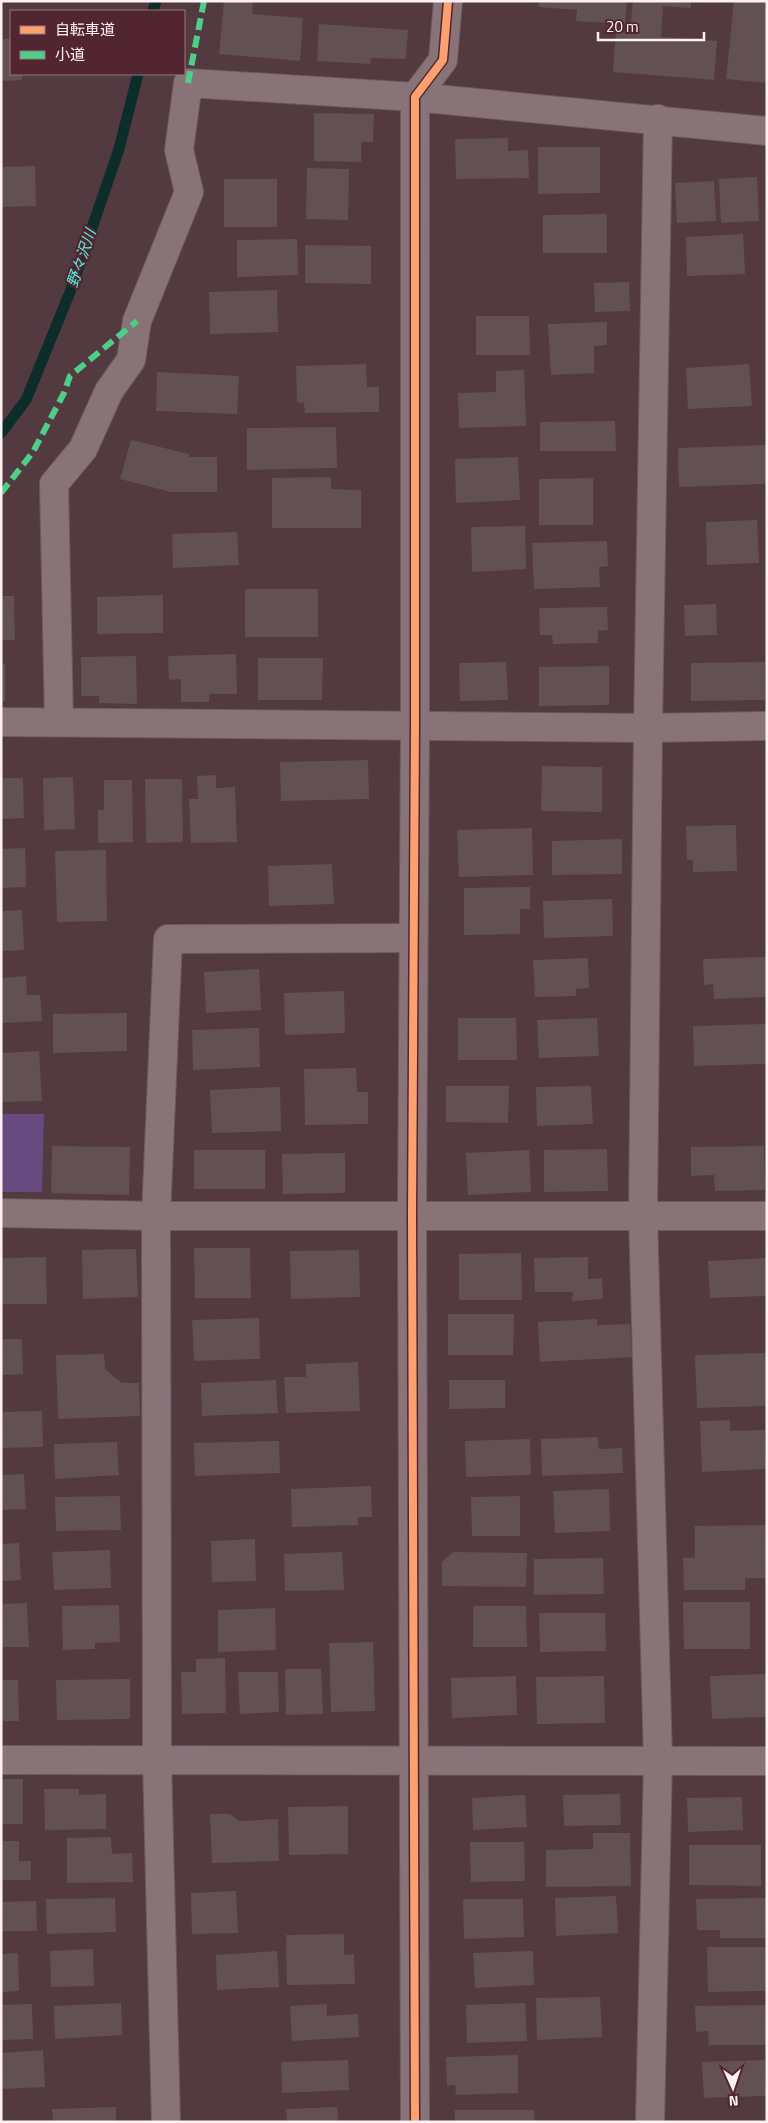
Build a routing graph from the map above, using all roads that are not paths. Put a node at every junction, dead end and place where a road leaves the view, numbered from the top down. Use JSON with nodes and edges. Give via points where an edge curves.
{"nodes":[{"id":1,"x":448,"y":1,"type":"edge"},
{"id":2,"x":415,"y":97,"type":"junction"},
{"id":3,"x":658,"y":119,"type":"junction"},
{"id":4,"x":767,"y":130,"type":"edge"},
{"id":5,"x":1,"y":722,"type":"edge"},
{"id":6,"x":59,"y":722,"type":"junction"},
{"id":7,"x":415,"y":726,"type":"junction"},
{"id":8,"x":767,"y":726,"type":"edge"},
{"id":9,"x":648,"y":728,"type":"junction"},
{"id":10,"x":414,"y":938,"type":"junction"},
{"id":11,"x":1,"y":1213,"type":"edge"},
{"id":12,"x":643,"y":1215,"type":"junction"},
{"id":13,"x":156,"y":1216,"type":"junction"},
{"id":14,"x":412,"y":1216,"type":"junction"},
{"id":15,"x":767,"y":1216,"type":"edge"},
{"id":16,"x":1,"y":1760,"type":"edge"},
{"id":17,"x":157,"y":1760,"type":"junction"},
{"id":18,"x":415,"y":1760,"type":"junction"},
{"id":19,"x":658,"y":1760,"type":"junction"},
{"id":20,"x":767,"y":1761,"type":"edge"},
{"id":21,"x":166,"y":2122,"type":"edge"},
{"id":22,"x":415,"y":2122,"type":"edge"},
{"id":23,"x":650,"y":2122,"type":"edge"}],
"edges":[{"from":1,"to":2,"type":"street","via":[[443,60]]},
{"from":2,"to":3,"type":"street"},
{"from":2,"to":6,"type":"street","via":[[188,83],[179,150],[189,192],[137,321],[131,360],[109,392],[83,449],[54,484]]},
{"from":2,"to":7,"type":"street"},
{"from":3,"to":4,"type":"street"},
{"from":3,"to":9,"type":"street"},
{"from":5,"to":6,"type":"street"},
{"from":6,"to":7,"type":"street"},
{"from":7,"to":9,"type":"street"},
{"from":7,"to":10,"type":"street"},
{"from":8,"to":9,"type":"street"},
{"from":9,"to":12,"type":"street"},
{"from":10,"to":13,"type":"street","via":[[168,939]]},
{"from":10,"to":14,"type":"street"},
{"from":11,"to":13,"type":"street"},
{"from":12,"to":14,"type":"street"},
{"from":12,"to":15,"type":"street"},
{"from":12,"to":19,"type":"street"},
{"from":13,"to":14,"type":"street"},
{"from":13,"to":17,"type":"street"},
{"from":14,"to":18,"type":"street"},
{"from":16,"to":17,"type":"street"},
{"from":17,"to":18,"type":"street"},
{"from":17,"to":21,"type":"street"},
{"from":18,"to":19,"type":"street"},
{"from":18,"to":22,"type":"street"},
{"from":19,"to":20,"type":"street"},
{"from":19,"to":23,"type":"street"}]}
